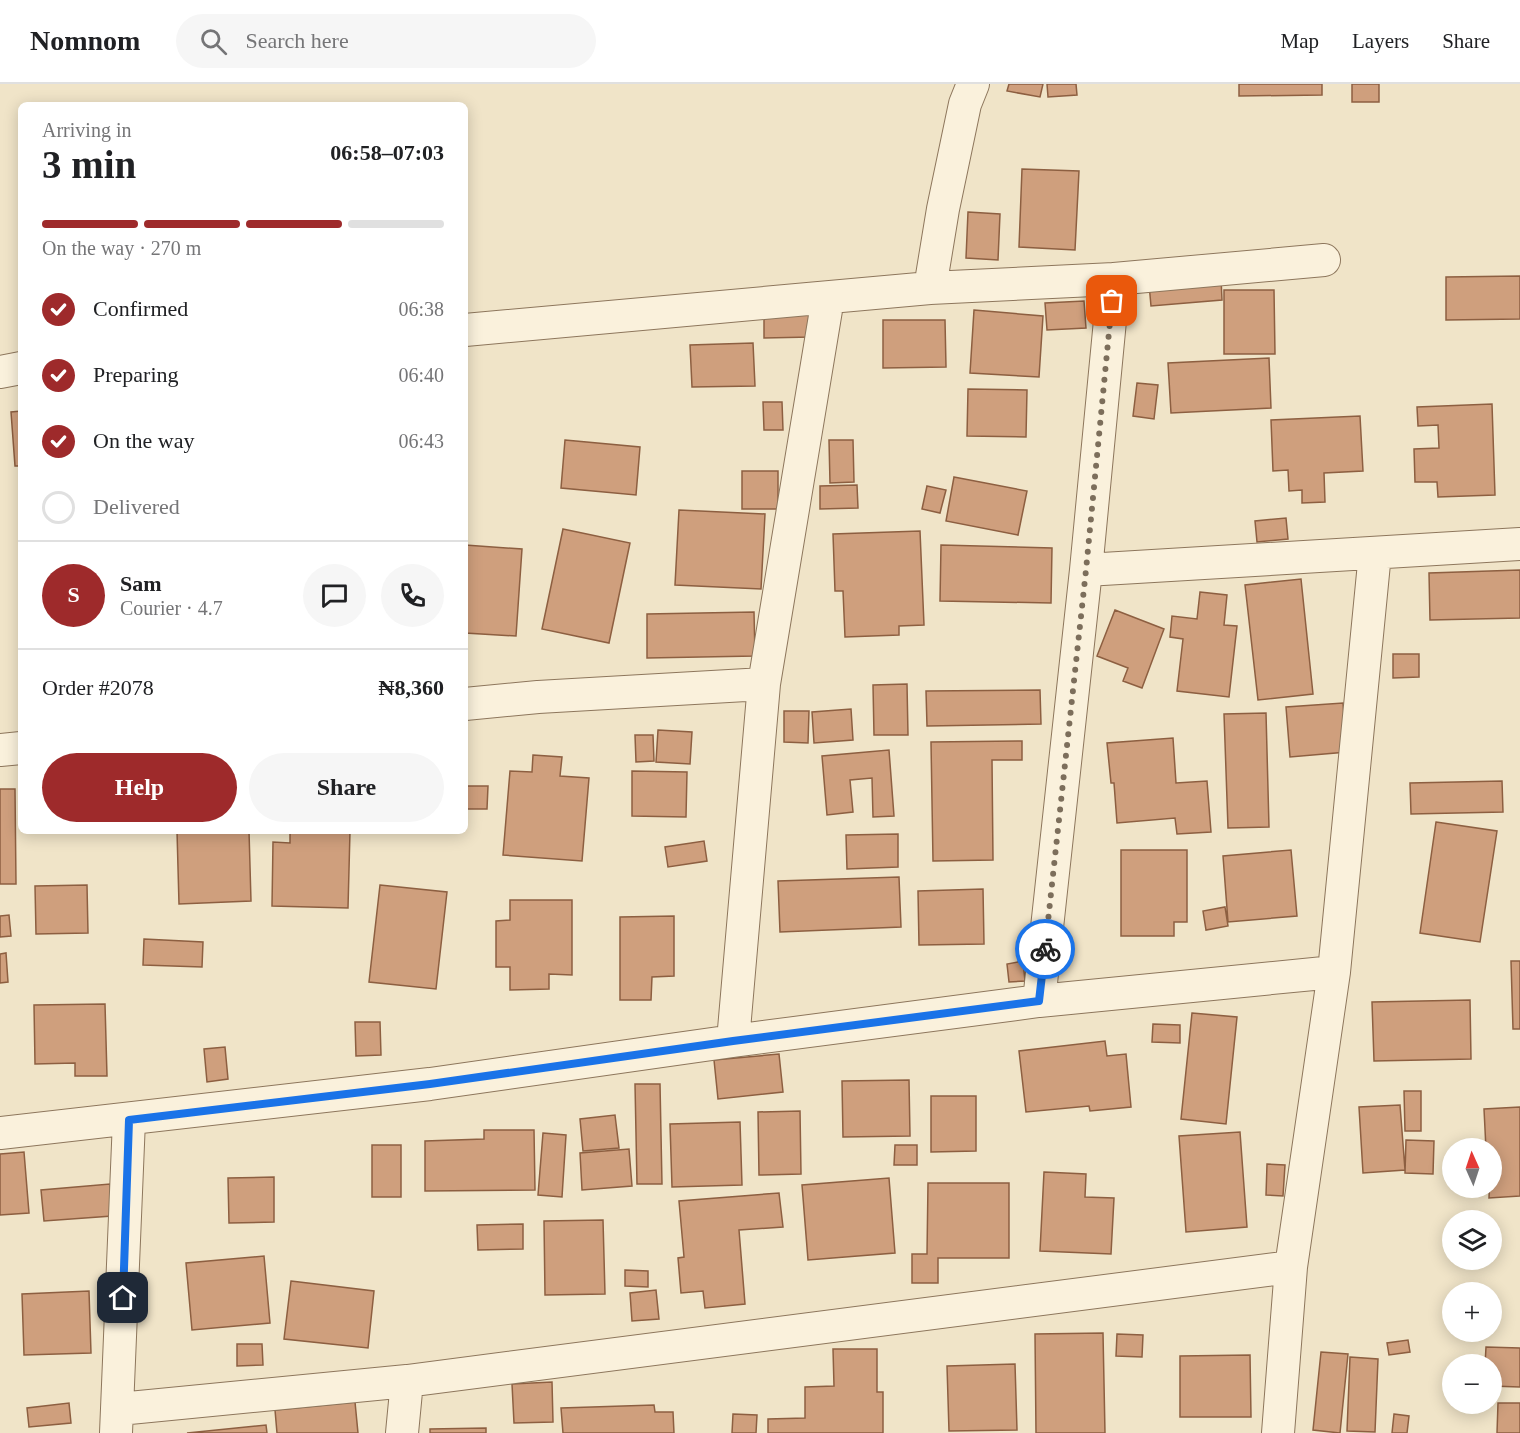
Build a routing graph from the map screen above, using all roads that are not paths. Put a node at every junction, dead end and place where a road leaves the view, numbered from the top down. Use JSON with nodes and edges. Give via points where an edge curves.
{"nodes":[{"id":1,"x":973,"y":84,"type":"edge"},
{"id":2,"x":1323,"y":260,"type":"dead end"},
{"id":3,"x":1114,"y":279,"type":"junction"},
{"id":4,"x":930,"y":288,"type":"junction"},
{"id":5,"x":828,"y":298,"type":"junction"},
{"id":6,"x":468,"y":330,"type":"edge"},
{"id":7,"x":18,"y":368,"type":"edge"},
{"id":8,"x":0,"y":372,"type":"edge"},
{"id":9,"x":1520,"y":544,"type":"edge"},
{"id":10,"x":1375,"y":553,"type":"junction"},
{"id":11,"x":1086,"y":570,"type":"junction"},
{"id":12,"x":764,"y":684,"type":"junction"},
{"id":13,"x":468,"y":704,"type":"edge"},
{"id":14,"x":18,"y":748,"type":"edge"},
{"id":15,"x":0,"y":750,"type":"edge"},
{"id":16,"x":1334,"y":972,"type":"junction"},
{"id":17,"x":1039,"y":1001,"type":"junction"},
{"id":18,"x":733,"y":1041,"type":"junction"},
{"id":19,"x":129,"y":1120,"type":"junction"},
{"id":20,"x":0,"y":1133,"type":"edge"},
{"id":21,"x":1291,"y":1267,"type":"junction"},
{"id":22,"x":407,"y":1381,"type":"junction"},
{"id":23,"x":118,"y":1421,"type":"edge"},
{"id":24,"x":402,"y":1433,"type":"edge"},
{"id":25,"x":1278,"y":1433,"type":"edge"}],
"edges":[{"from":1,"to":4,"type":"street","via":[[960,127]]},
{"from":2,"to":3,"type":"street"},
{"from":3,"to":4,"type":"street"},
{"from":3,"to":11,"type":"street"},
{"from":4,"to":5,"type":"street"},
{"from":5,"to":6,"type":"street"},
{"from":5,"to":12,"type":"street"},
{"from":7,"to":8,"type":"street"},
{"from":9,"to":10,"type":"street"},
{"from":10,"to":11,"type":"street"},
{"from":10,"to":16,"type":"street"},
{"from":11,"to":17,"type":"street"},
{"from":12,"to":13,"type":"street"},
{"from":12,"to":18,"type":"street"},
{"from":14,"to":15,"type":"street"},
{"from":16,"to":17,"type":"street"},
{"from":16,"to":21,"type":"street"},
{"from":17,"to":18,"type":"street"},
{"from":18,"to":19,"type":"street","via":[[430,1084]]},
{"from":19,"to":20,"type":"street"},
{"from":19,"to":23,"type":"street"},
{"from":21,"to":22,"type":"street"},
{"from":21,"to":25,"type":"street"},
{"from":22,"to":23,"type":"street"},
{"from":22,"to":24,"type":"street"}]}
